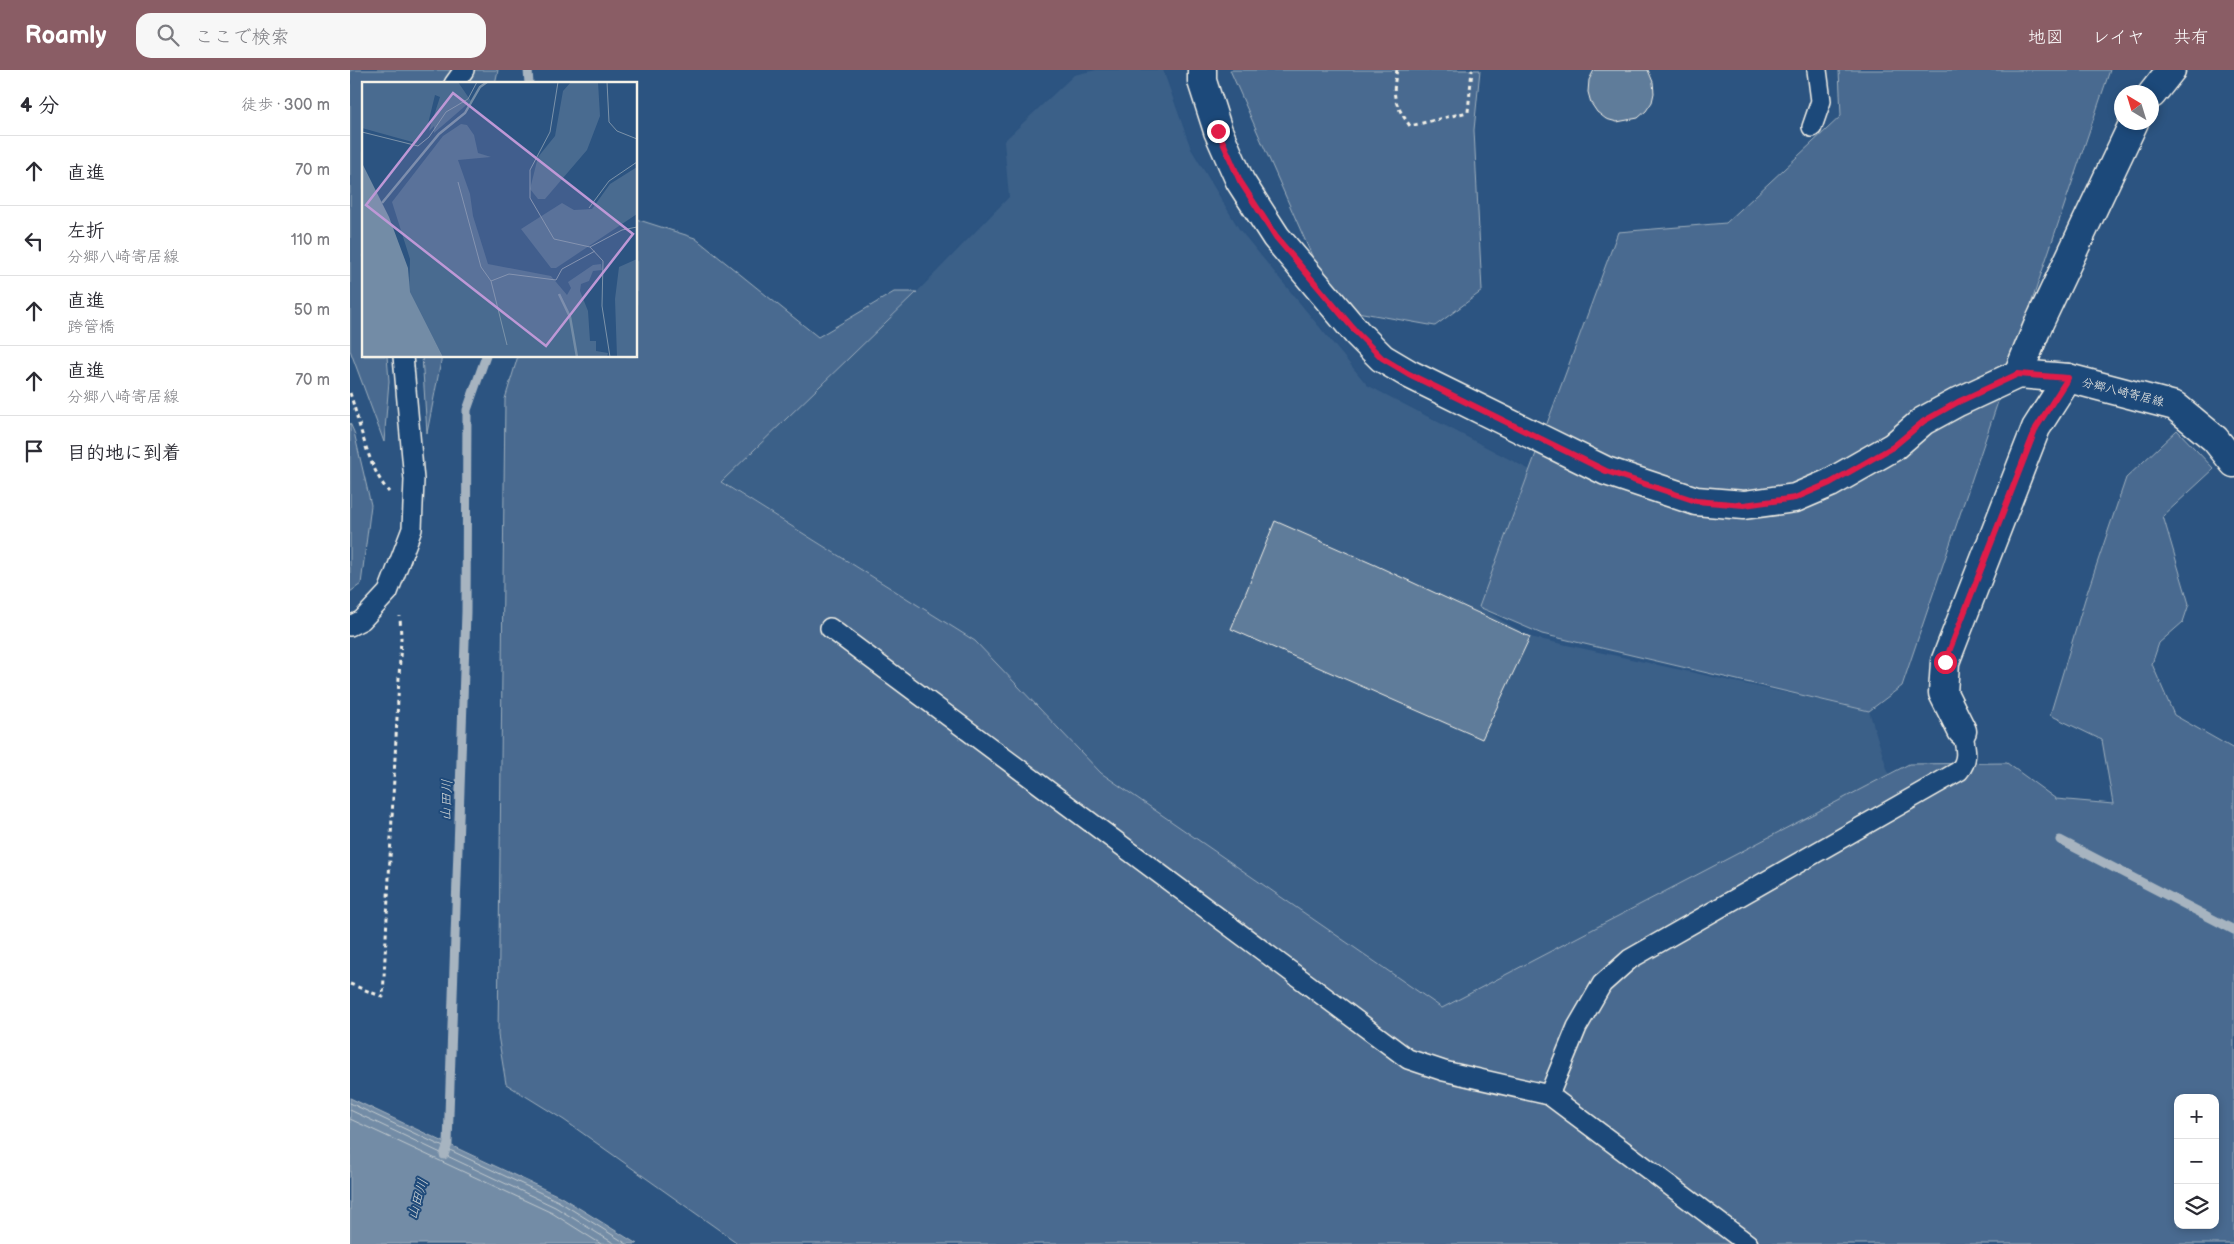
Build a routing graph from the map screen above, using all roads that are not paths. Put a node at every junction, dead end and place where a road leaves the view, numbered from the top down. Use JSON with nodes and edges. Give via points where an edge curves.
{"nodes":[{"id":1,"x":464,"y":70,"type":"edge"},
{"id":2,"x":1202,"y":70,"type":"edge"},
{"id":3,"x":1817,"y":70,"type":"edge"},
{"id":4,"x":2170,"y":70,"type":"edge"},
{"id":5,"x":455,"y":82,"type":"edge"},
{"id":6,"x":2159,"y":85,"type":"edge"},
{"id":7,"x":1812,"y":127,"type":"dead end"},
{"id":8,"x":2130,"y":130,"type":"edge"},
{"id":9,"x":403,"y":358,"type":"edge"},
{"id":10,"x":2018,"y":374,"type":"junction"},
{"id":11,"x":2068,"y":378,"type":"junction"},
{"id":12,"x":2234,"y":463,"type":"edge"},
{"id":13,"x":350,"y":626,"type":"edge"},
{"id":14,"x":830,"y":628,"type":"dead end"},
{"id":15,"x":1962,"y":731,"type":"joint"},
{"id":16,"x":1549,"y":1095,"type":"junction"},
{"id":17,"x":1748,"y":1244,"type":"edge"}],
"edges":[{"from":1,"to":5,"type":"lane"},
{"from":2,"to":10,"type":"main road","name":"分郷八崎寄居線","via":[[1202,81],[1218,131],[1240,181],[1276,237],[1382,358],[1606,471],[1696,501],[1744,505],[1795,498],[1830,483],[1893,447],[1940,411]]},
{"from":3,"to":7,"type":"lane","via":[[1821,101]]},
{"from":4,"to":6,"type":"main road"},
{"from":8,"to":10,"type":"main road","via":[[2039,322]]},
{"from":9,"to":13,"type":"lane","via":[[414,480],[412,529],[388,592],[362,620]]},
{"from":10,"to":11,"type":"main road","name":"分郷八崎寄居線"},
{"from":11,"to":12,"type":"main road","name":"分郷八崎寄居線","via":[[2175,406],[2215,439]]},
{"from":11,"to":15,"type":"main road","via":[[2036,428],[1945,662],[1943,693]]},
{"from":14,"to":16,"type":"lane","via":[[1408,1059],[1444,1071]]},
{"from":15,"to":16,"type":"lane","via":[[1966,751],[1965,764],[1959,771],[1630,959],[1602,984],[1577,1027]]},
{"from":16,"to":17,"type":"lane"}]}
